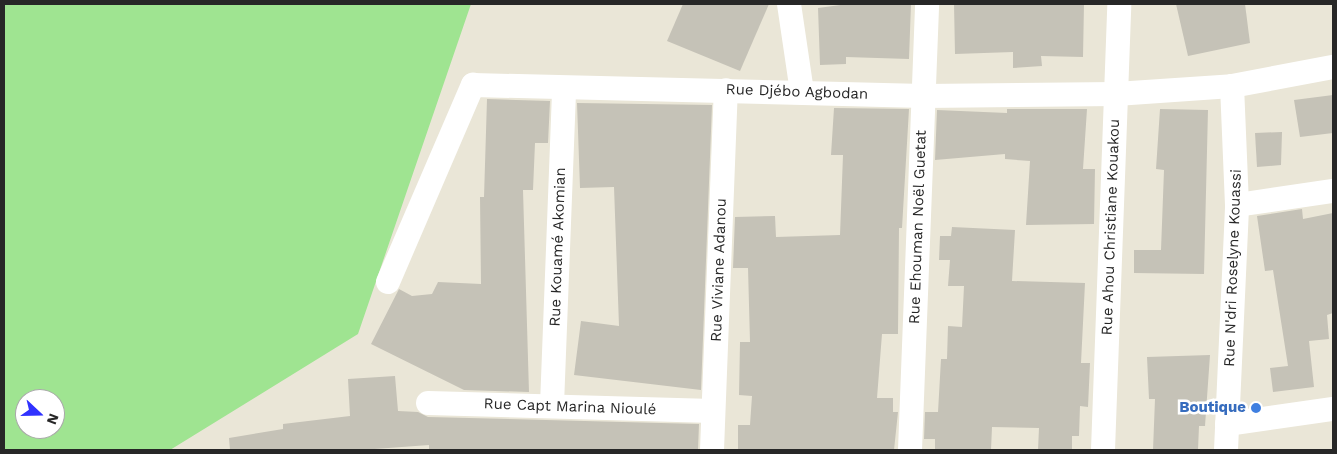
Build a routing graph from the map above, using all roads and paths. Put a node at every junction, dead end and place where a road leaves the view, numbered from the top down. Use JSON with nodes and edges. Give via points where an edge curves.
{"nodes":[{"id":1,"x":789,"y":4,"type":"edge"},
{"id":2,"x":927,"y":4,"type":"edge"},
{"id":3,"x":1119,"y":4,"type":"edge"},
{"id":4,"x":1333,"y":67,"type":"edge"},
{"id":5,"x":1232,"y":86,"type":"junction"},
{"id":6,"x":564,"y":89,"type":"junction"},
{"id":7,"x":726,"y":90,"type":"junction"},
{"id":8,"x":802,"y":92,"type":"junction"},
{"id":9,"x":1116,"y":94,"type":"junction"},
{"id":10,"x":924,"y":96,"type":"junction"},
{"id":11,"x":1333,"y":191,"type":"edge"},
{"id":12,"x":1237,"y":205,"type":"junction"},
{"id":13,"x":388,"y":282,"type":"dead end"},
{"id":14,"x":428,"y":403,"type":"dead end"},
{"id":15,"x":552,"y":405,"type":"junction"},
{"id":16,"x":1333,"y":409,"type":"edge"},
{"id":17,"x":713,"y":411,"type":"junction"},
{"id":18,"x":1228,"y":424,"type":"junction"},
{"id":19,"x":712,"y":450,"type":"edge"},
{"id":20,"x":910,"y":450,"type":"edge"},
{"id":21,"x":1103,"y":450,"type":"edge"},
{"id":22,"x":1226,"y":450,"type":"edge"}],
"edges":[{"from":1,"to":8,"type":"street"},
{"from":2,"to":10,"type":"street","name":"Rue Ehouman Noël Guetat"},
{"from":3,"to":9,"type":"street","name":"Rue Ahou Christiane Kouakou"},
{"from":4,"to":5,"type":"street","name":"Rue Djébo Agbodan"},
{"from":5,"to":9,"type":"street","name":"Rue Djébo Agbodan"},
{"from":5,"to":12,"type":"street","name":"Rue N'dri Roselyne Kouassi"},
{"from":6,"to":7,"type":"street","name":"Rue Djébo Agbodan"},
{"from":6,"to":13,"type":"street","name":"Rue Djébo Agbodan","via":[[473,85]]},
{"from":6,"to":15,"type":"street","name":"Rue Kouamé Akomian"},
{"from":7,"to":8,"type":"street","name":"Rue Djébo Agbodan"},
{"from":7,"to":17,"type":"street","name":"Rue Viviane Adanou"},
{"from":8,"to":10,"type":"street","name":"Rue Djébo Agbodan"},
{"from":9,"to":10,"type":"street","name":"Rue Djébo Agbodan"},
{"from":9,"to":21,"type":"street","name":"Rue Ahou Christiane Kouakou"},
{"from":10,"to":20,"type":"street","name":"Rue Ehouman Noël Guetat"},
{"from":11,"to":12,"type":"street"},
{"from":12,"to":18,"type":"street","name":"Rue N'dri Roselyne Kouassi"},
{"from":14,"to":15,"type":"street","name":"Rue Capt Marina Nioulé"},
{"from":15,"to":17,"type":"street","name":"Rue Capt Marina Nioulé"},
{"from":16,"to":18,"type":"street"},
{"from":17,"to":19,"type":"street","name":"Rue Viviane Adanou"},
{"from":18,"to":22,"type":"street","name":"Rue N'dri Roselyne Kouassi"}]}
